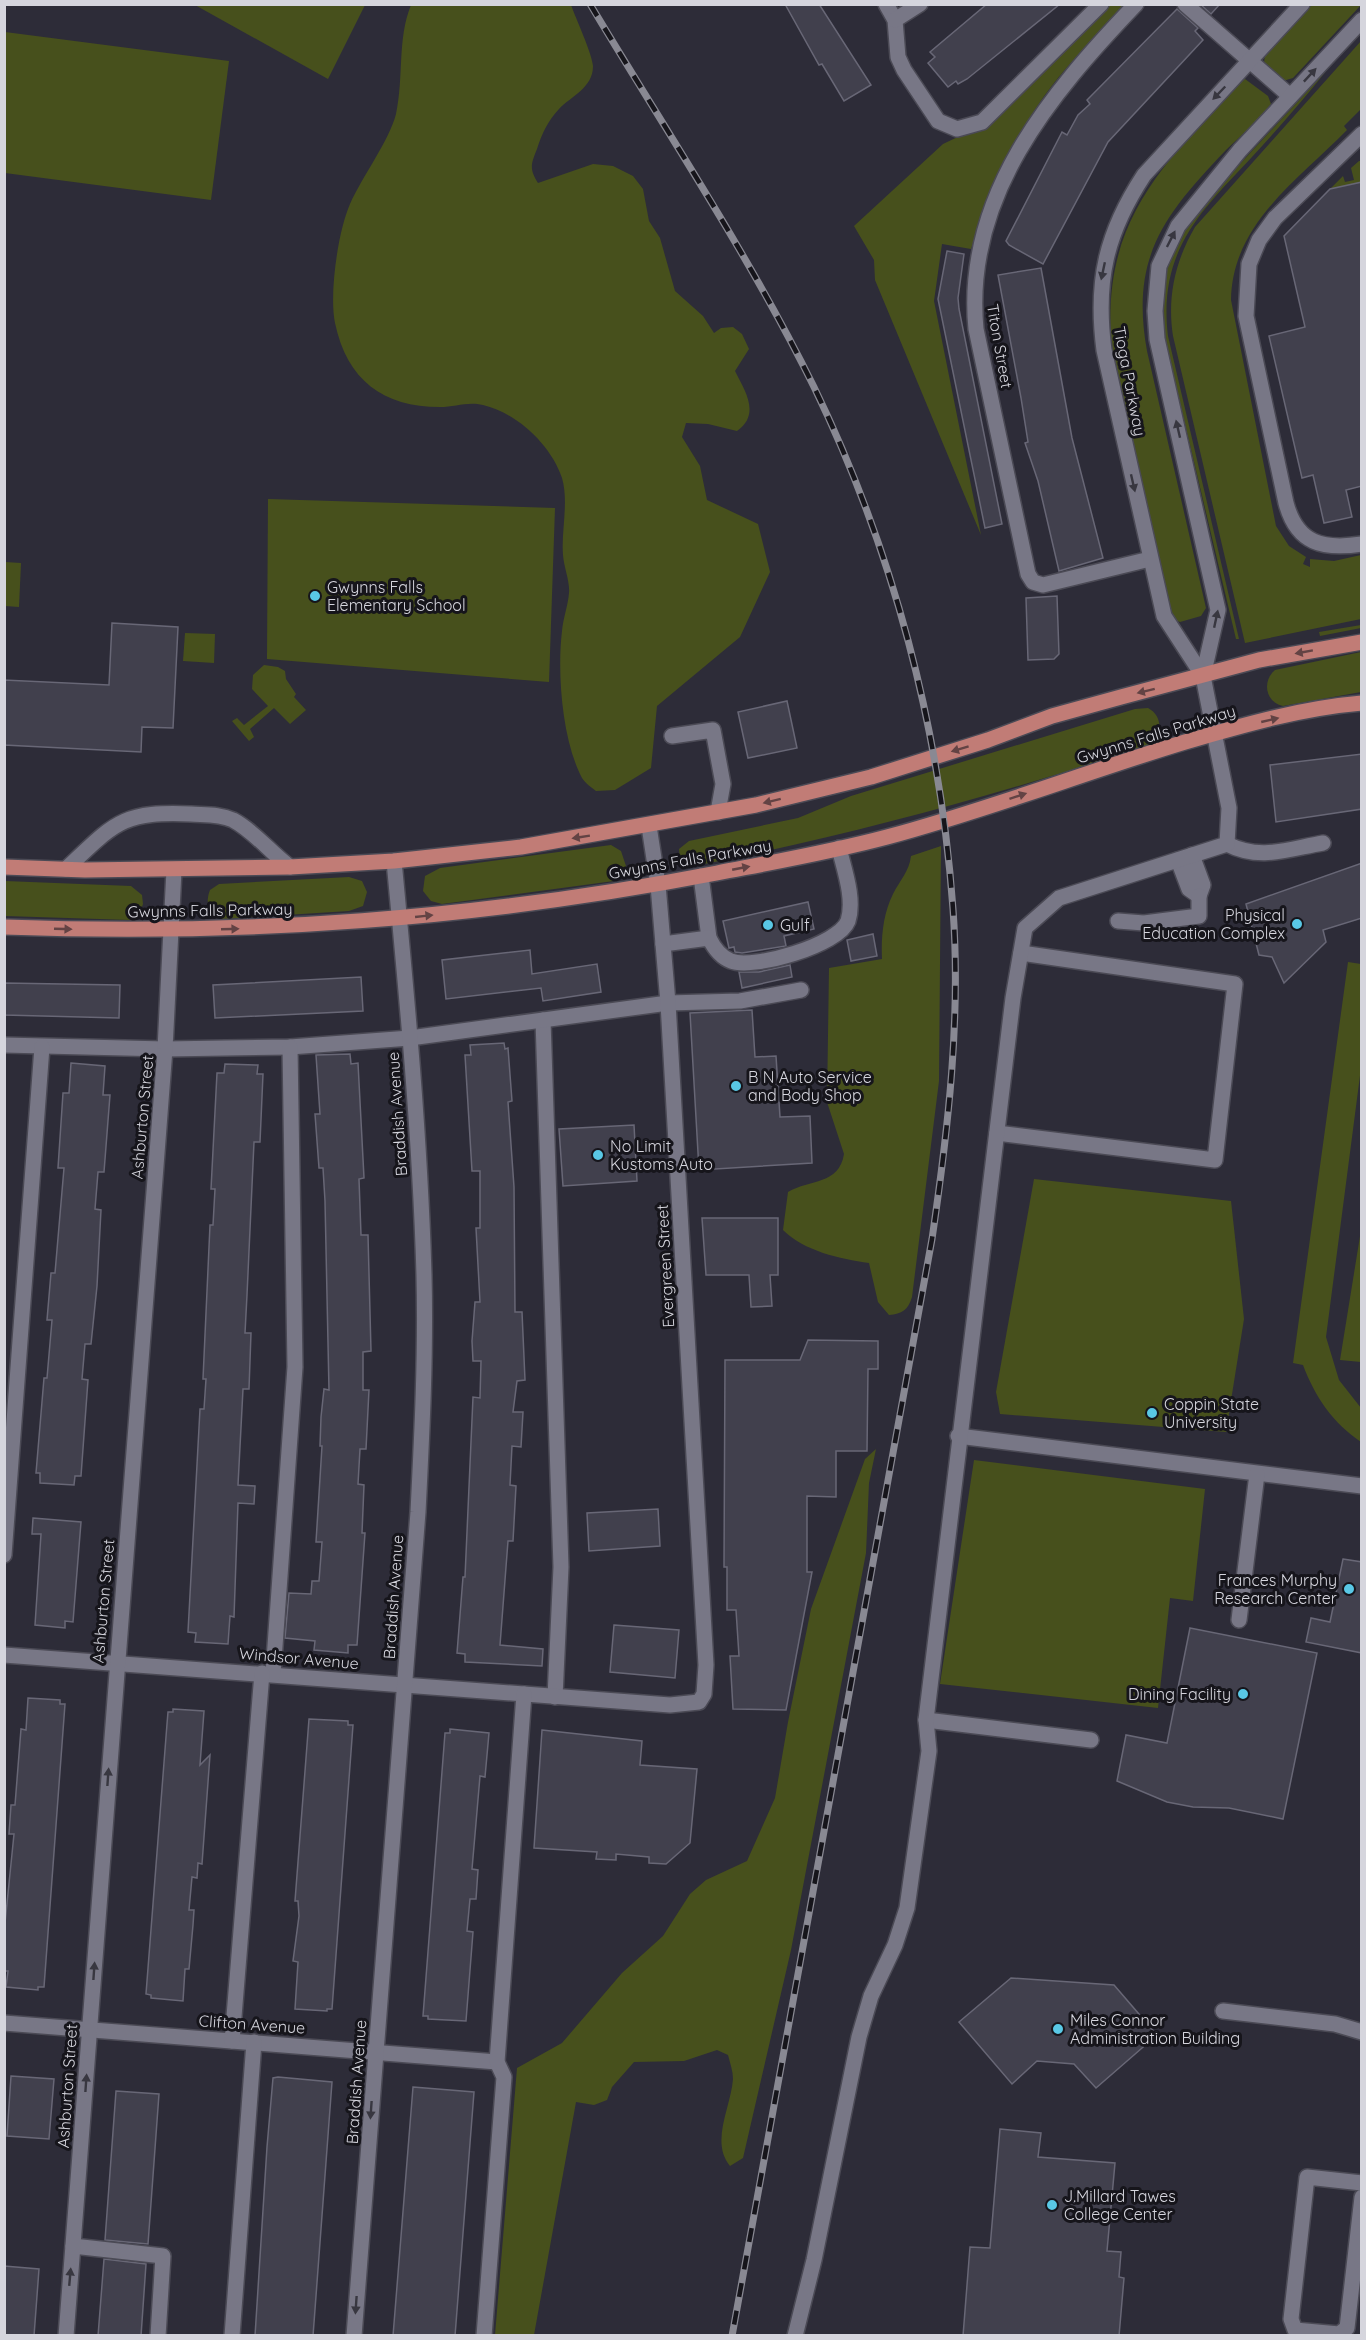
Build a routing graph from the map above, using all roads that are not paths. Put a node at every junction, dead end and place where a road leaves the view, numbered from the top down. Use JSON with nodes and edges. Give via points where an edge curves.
{"nodes":[{"id":1,"x":886,"y":4,"type":"edge"},
{"id":2,"x":920,"y":4,"type":"edge"},
{"id":3,"x":1101,"y":4,"type":"edge"},
{"id":4,"x":1136,"y":4,"type":"edge"},
{"id":5,"x":1185,"y":4,"type":"edge"},
{"id":6,"x":1302,"y":4,"type":"edge"},
{"id":7,"x":895,"y":20,"type":"junction"},
{"id":8,"x":1362,"y":20,"type":"edge"},
{"id":9,"x":1249,"y":62,"type":"junction"},
{"id":10,"x":1290,"y":96,"type":"junction"},
{"id":11,"x":1362,"y":134,"type":"edge"},
{"id":12,"x":1362,"y":544,"type":"edge"},
{"id":13,"x":1150,"y":559,"type":"junction"},
{"id":14,"x":1362,"y":642,"type":"edge"},
{"id":15,"x":1203,"y":676,"type":"junction"},
{"id":16,"x":1362,"y":703,"type":"edge"},
{"id":17,"x":1213,"y":734,"type":"junction"},
{"id":18,"x":672,"y":736,"type":"dead end"},
{"id":19,"x":718,"y":813,"type":"junction"},
{"id":20,"x":649,"y":826,"type":"junction"},
{"id":21,"x":1323,"y":843,"type":"dead end"},
{"id":22,"x":1227,"y":844,"type":"junction"},
{"id":23,"x":839,"y":848,"type":"junction"},
{"id":24,"x":1185,"y":857,"type":"junction"},
{"id":25,"x":394,"y":861,"type":"junction"},
{"id":26,"x":4,"y":867,"type":"edge"},
{"id":27,"x":290,"y":867,"type":"junction"},
{"id":28,"x":66,"y":868,"type":"junction"},
{"id":29,"x":174,"y":870,"type":"junction"},
{"id":30,"x":701,"y":876,"type":"junction"},
{"id":31,"x":658,"y":885,"type":"junction"},
{"id":32,"x":399,"y":919,"type":"junction"},
{"id":33,"x":1118,"y":921,"type":"dead end"},
{"id":34,"x":4,"y":927,"type":"edge"},
{"id":35,"x":171,"y":931,"type":"junction"},
{"id":36,"x":709,"y":938,"type":"junction"},
{"id":37,"x":663,"y":944,"type":"junction"},
{"id":38,"x":1021,"y":953,"type":"junction"},
{"id":39,"x":801,"y":990,"type":"dead end"},
{"id":40,"x":668,"y":1003,"type":"junction"},
{"id":41,"x":543,"y":1020,"type":"junction"},
{"id":42,"x":410,"y":1038,"type":"junction"},
{"id":43,"x":4,"y":1045,"type":"edge"},
{"id":44,"x":42,"y":1047,"type":"junction"},
{"id":45,"x":290,"y":1047,"type":"junction"},
{"id":46,"x":165,"y":1049,"type":"junction"},
{"id":47,"x":997,"y":1133,"type":"junction"},
{"id":48,"x":958,"y":1436,"type":"junction"},
{"id":49,"x":1257,"y":1474,"type":"junction"},
{"id":50,"x":1362,"y":1486,"type":"edge"},
{"id":51,"x":4,"y":1555,"type":"edge"},
{"id":52,"x":1239,"y":1620,"type":"dead end"},
{"id":53,"x":4,"y":1655,"type":"edge"},
{"id":54,"x":116,"y":1662,"type":"junction"},
{"id":55,"x":268,"y":1674,"type":"junction"},
{"id":56,"x":404,"y":1685,"type":"junction"},
{"id":57,"x":524,"y":1694,"type":"junction"},
{"id":58,"x":555,"y":1697,"type":"junction"},
{"id":59,"x":699,"y":1702,"type":"joint"},
{"id":60,"x":926,"y":1720,"type":"junction"},
{"id":61,"x":1091,"y":1740,"type":"dead end"},
{"id":62,"x":1222,"y":2011,"type":"dead end"},
{"id":63,"x":4,"y":2023,"type":"edge"},
{"id":64,"x":90,"y":2030,"type":"junction"},
{"id":65,"x":1362,"y":2032,"type":"edge"},
{"id":66,"x":232,"y":2041,"type":"junction"},
{"id":67,"x":254,"y":2042,"type":"junction"},
{"id":68,"x":376,"y":2052,"type":"junction"},
{"id":69,"x":497,"y":2062,"type":"junction"},
{"id":70,"x":1362,"y":2183,"type":"edge"},
{"id":71,"x":1362,"y":2197,"type":"edge"},
{"id":72,"x":73,"y":2246,"type":"junction"},
{"id":73,"x":1356,"y":2293,"type":"edge"},
{"id":74,"x":66,"y":2336,"type":"edge"},
{"id":75,"x":158,"y":2336,"type":"edge"},
{"id":76,"x":232,"y":2336,"type":"edge"},
{"id":77,"x":354,"y":2336,"type":"edge"},
{"id":78,"x":484,"y":2336,"type":"edge"},
{"id":79,"x":795,"y":2336,"type":"edge"}],
"edges":[{"from":1,"to":7,"type":"street"},
{"from":2,"to":7,"type":"street"},
{"from":3,"to":7,"type":"street","via":[[982,122],[963,129],[950,128],[938,121],[904,70],[898,57]]},
{"from":4,"to":13,"type":"street","name":"Titon Street","via":[[1054,95],[1012,165],[985,225],[973,299],[976,329],[1028,574],[1033,582],[1043,585]]},
{"from":5,"to":9,"type":"street"},
{"from":6,"to":9,"type":"street","name":"Tioga Parkway"},
{"from":10,"to":8,"type":"street","name":"Tioga Parkway","one_way":true},
{"from":9,"to":10,"type":"street"},
{"from":9,"to":13,"type":"street","name":"Tioga Parkway","one_way":true,"via":[[1144,175],[1116,226],[1100,283],[1104,350]]},
{"from":15,"to":10,"type":"street","name":"Tioga Parkway","one_way":true,"via":[[1218,610],[1157,339],[1159,266],[1190,208]]},
{"from":11,"to":12,"type":"street","via":[[1275,218],[1259,240],[1250,264],[1246,305],[1250,344],[1294,527],[1320,544],[1341,548]]},
{"from":13,"to":15,"type":"street","name":"Tioga Parkway","via":[[1164,616]]},
{"from":14,"to":15,"type":"main road","one_way":true,"via":[[1259,660]]},
{"from":15,"to":17,"type":"street","name":"Tioga Parkway"},
{"from":15,"to":19,"type":"main road","one_way":true,"via":[[1052,717],[871,777]]},
{"from":17,"to":16,"type":"main road","name":"Gwynns Falls Parkway","one_way":true,"via":[[1328,706]]},
{"from":17,"to":22,"type":"street","name":"Tioga Parkway","via":[[1229,808]]},
{"from":23,"to":17,"type":"main road","name":"Gwynns Falls Parkway","one_way":true,"via":[[910,831]]},
{"from":18,"to":19,"type":"street","via":[[713,730],[723,784]]},
{"from":19,"to":20,"type":"main road"},
{"from":20,"to":25,"type":"main road","one_way":true,"via":[[521,848]]},
{"from":20,"to":31,"type":"street","name":"Evergreen Street"},
{"from":21,"to":22,"type":"street","via":[[1260,854],[1244,853]]},
{"from":22,"to":24,"type":"street"},
{"from":30,"to":23,"type":"main road","name":"Gwynns Falls Parkway","one_way":true},
{"from":23,"to":36,"type":"street","via":[[848,886],[849,914],[847,923],[826,942],[746,963],[719,954]]},
{"from":24,"to":33,"type":"street","via":[[1189,889],[1199,896],[1198,916],[1144,923]]},
{"from":24,"to":38,"type":"street","via":[[1059,898],[1025,928]]},
{"from":25,"to":27,"type":"main road"},
{"from":25,"to":32,"type":"street","name":"Braddish Avenue"},
{"from":26,"to":28,"type":"main road"},
{"from":27,"to":28,"type":"street","via":[[233,820],[183,814],[140,815],[119,822]]},
{"from":27,"to":29,"type":"main road"},
{"from":28,"to":29,"type":"main road"},
{"from":29,"to":35,"type":"street","name":"Ashburton Street"},
{"from":30,"to":31,"type":"main road","name":"Gwynns Falls Parkway"},
{"from":30,"to":36,"type":"street"},
{"from":32,"to":31,"type":"main road","name":"Gwynns Falls Parkway","one_way":true},
{"from":31,"to":37,"type":"street","name":"Evergreen Street"},
{"from":35,"to":32,"type":"main road","name":"Gwynns Falls Parkway","one_way":true},
{"from":32,"to":42,"type":"street","name":"Braddish Avenue"},
{"from":34,"to":35,"type":"main road","name":"Gwynns Falls Parkway","one_way":true},
{"from":35,"to":46,"type":"street","name":"Ashburton Street"},
{"from":36,"to":37,"type":"street"},
{"from":37,"to":40,"type":"street","name":"Evergreen Street"},
{"from":38,"to":47,"type":"street"},
{"from":38,"to":47,"type":"street","via":[[1234,984],[1215,1161]]},
{"from":39,"to":40,"type":"street","via":[[740,1001]]},
{"from":40,"to":41,"type":"street"},
{"from":40,"to":59,"type":"street","name":"Evergreen Street","via":[[706,1665],[704,1694]]},
{"from":41,"to":42,"type":"street"},
{"from":41,"to":58,"type":"street","via":[[561,1567]]},
{"from":42,"to":45,"type":"street"},
{"from":42,"to":56,"type":"street","name":"Braddish Avenue","via":[[421,1209],[424,1383]]},
{"from":43,"to":44,"type":"street"},
{"from":44,"to":46,"type":"street"},
{"from":44,"to":51,"type":"street"},
{"from":45,"to":46,"type":"street"},
{"from":45,"to":55,"type":"street","via":[[295,1366]]},
{"from":46,"to":54,"type":"street","name":"Ashburton Street"},
{"from":47,"to":48,"type":"street"},
{"from":48,"to":49,"type":"street"},
{"from":48,"to":60,"type":"street"},
{"from":49,"to":50,"type":"street"},
{"from":49,"to":52,"type":"street"},
{"from":53,"to":54,"type":"street","name":"Windsor Avenue"},
{"from":54,"to":55,"type":"street","name":"Windsor Avenue"},
{"from":64,"to":54,"type":"street","name":"Ashburton Street","one_way":true},
{"from":55,"to":56,"type":"street","name":"Windsor Avenue"},
{"from":55,"to":66,"type":"street"},
{"from":56,"to":57,"type":"street","name":"Windsor Avenue"},
{"from":56,"to":68,"type":"street","name":"Braddish Avenue"},
{"from":57,"to":58,"type":"street","name":"Windsor Avenue"},
{"from":57,"to":69,"type":"street"},
{"from":58,"to":59,"type":"street","name":"Windsor Avenue","via":[[670,1705]]},
{"from":60,"to":61,"type":"street"},
{"from":60,"to":79,"type":"street","via":[[929,1751],[907,1908],[871,1996],[859,2037]]},
{"from":62,"to":65,"type":"street","via":[[1335,2024]]},
{"from":63,"to":64,"type":"street","name":"Clifton Avenue"},
{"from":64,"to":66,"type":"street","name":"Clifton Avenue"},
{"from":72,"to":64,"type":"street","name":"Ashburton Street","one_way":true},
{"from":66,"to":67,"type":"street","name":"Clifton Avenue"},
{"from":67,"to":68,"type":"street","name":"Clifton Avenue"},
{"from":67,"to":76,"type":"street"},
{"from":68,"to":69,"type":"street","name":"Clifton Avenue"},
{"from":68,"to":77,"type":"street","name":"Braddish Avenue","one_way":true},
{"from":69,"to":78,"type":"street","via":[[504,2077]]},
{"from":70,"to":73,"type":"street","via":[[1307,2177],[1291,2319],[1295,2330],[1339,2334],[1347,2328]]},
{"from":71,"to":73,"type":"street"},
{"from":74,"to":72,"type":"street","name":"Ashburton Street","one_way":true},
{"from":72,"to":75,"type":"street","via":[[163,2256]]}]}
